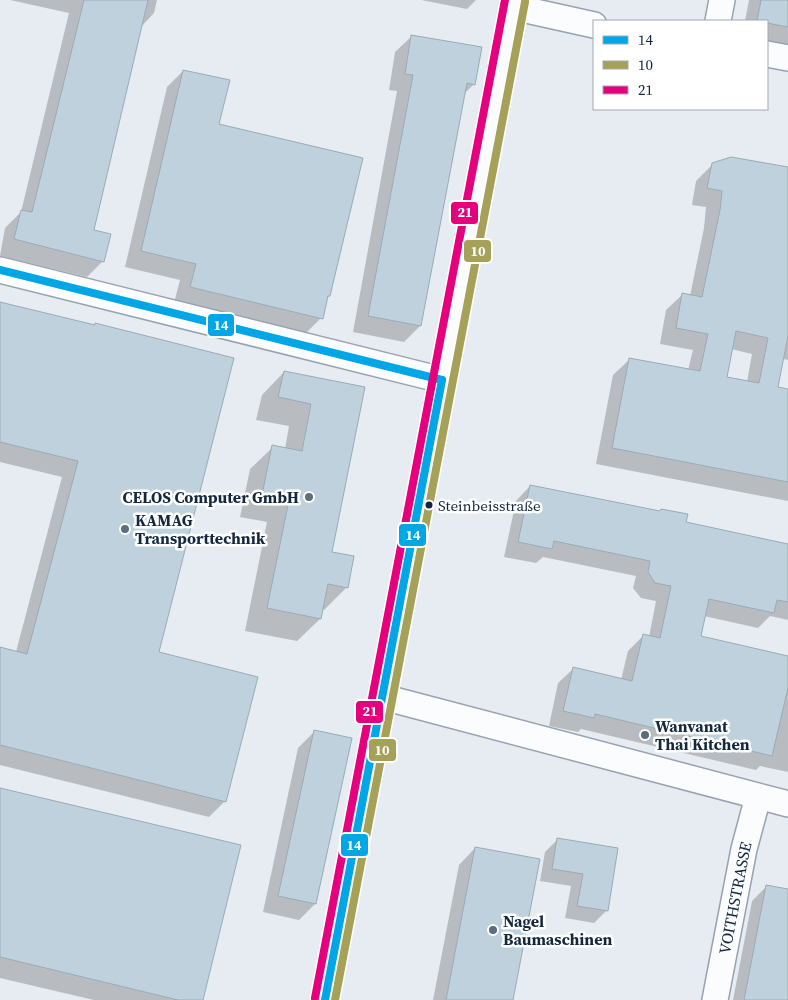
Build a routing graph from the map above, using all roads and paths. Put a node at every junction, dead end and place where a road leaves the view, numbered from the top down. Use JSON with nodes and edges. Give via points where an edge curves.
{"nodes":[{"id":1,"x":722,"y":0,"type":"edge"},
{"id":2,"x":514,"y":4,"type":"edge"},
{"id":3,"x":718,"y":20,"type":"edge"},
{"id":4,"x":593,"y":24,"type":"edge"},
{"id":5,"x":768,"y":54,"type":"edge"},
{"id":6,"x":788,"y":58,"type":"edge"},
{"id":7,"x":0,"y":270,"type":"edge"},
{"id":8,"x":442,"y":380,"type":"junction"},
{"id":9,"x":383,"y":697,"type":"junction"},
{"id":10,"x":758,"y":797,"type":"junction"},
{"id":11,"x":788,"y":804,"type":"edge"},
{"id":12,"x":325,"y":1000,"type":"edge"},
{"id":13,"x":716,"y":1000,"type":"edge"}],
"edges":[{"from":1,"to":3,"type":"street"},
{"from":2,"to":4,"type":"street","via":[[541,14]]},
{"from":2,"to":8,"type":"street"},
{"from":5,"to":6,"type":"street"},
{"from":7,"to":8,"type":"street"},
{"from":8,"to":9,"type":"street"},
{"from":9,"to":10,"type":"street"},
{"from":9,"to":12,"type":"street"},
{"from":10,"to":11,"type":"street"},
{"from":10,"to":13,"type":"street","name":"VOITHSTRASSE","via":[[744,849]]}]}
